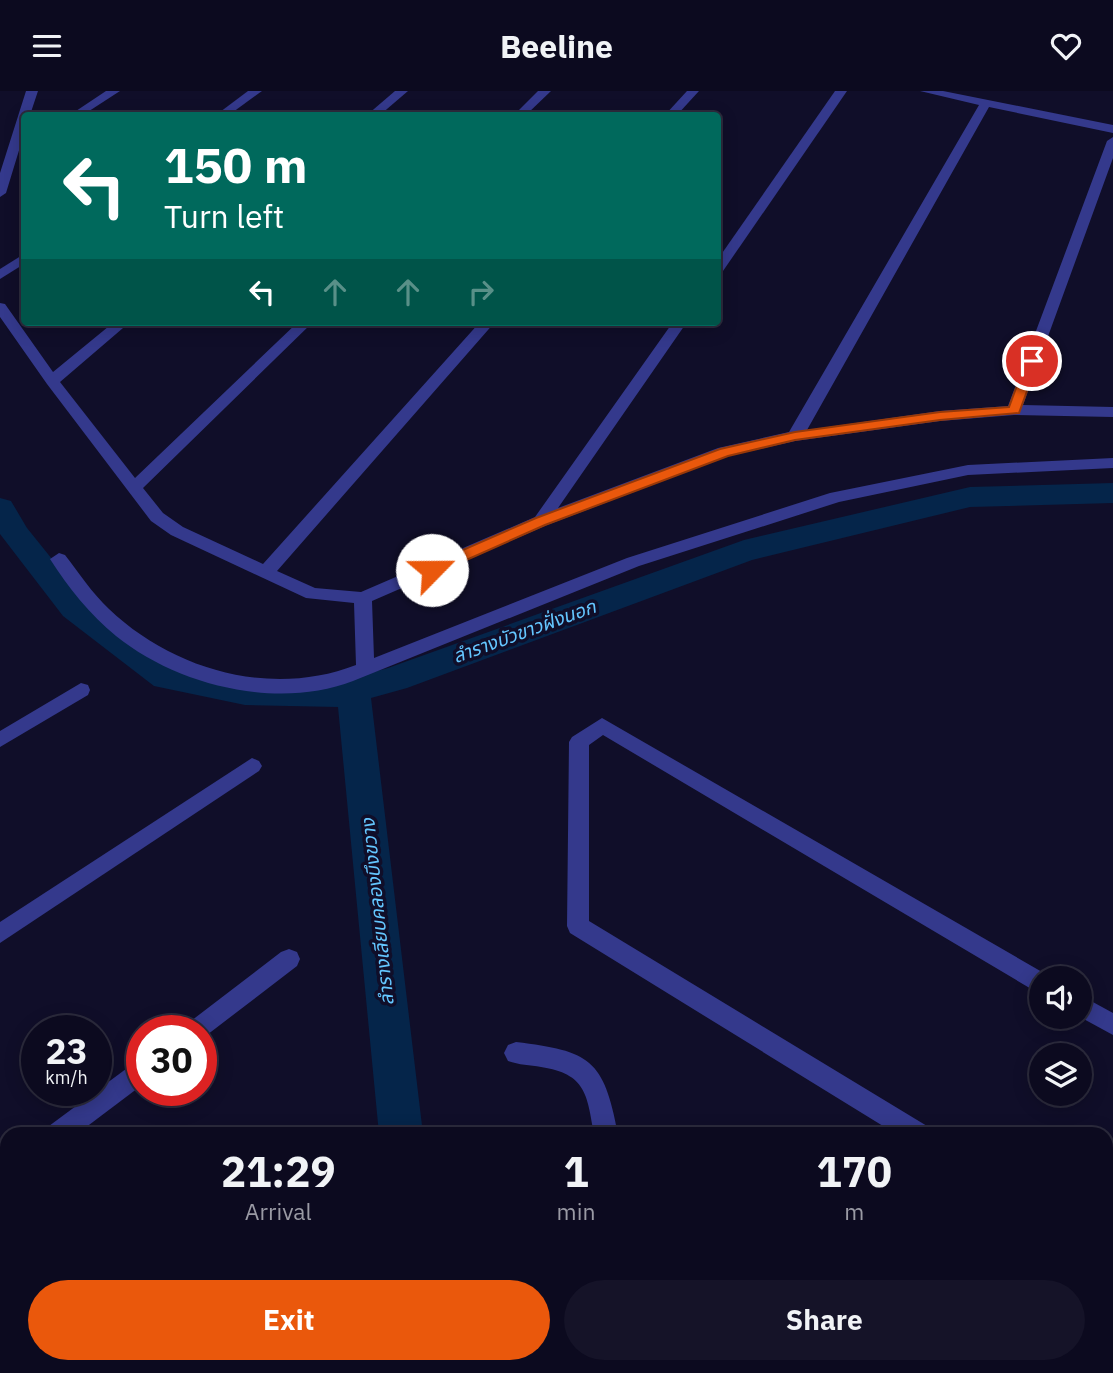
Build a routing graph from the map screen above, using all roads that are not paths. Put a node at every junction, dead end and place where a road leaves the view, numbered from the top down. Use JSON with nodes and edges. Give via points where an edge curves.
{"nodes":[{"id":1,"x":32,"y":91,"type":"edge"},
{"id":2,"x":114,"y":91,"type":"edge"},
{"id":3,"x":256,"y":91,"type":"edge"},
{"id":4,"x":402,"y":91,"type":"edge"},
{"id":5,"x":545,"y":91,"type":"edge"},
{"id":6,"x":693,"y":91,"type":"edge"},
{"id":7,"x":841,"y":91,"type":"edge"},
{"id":8,"x":926,"y":91,"type":"edge"},
{"id":9,"x":986,"y":103,"type":"junction"},
{"id":10,"x":25,"y":112,"type":"edge"},
{"id":11,"x":81,"y":112,"type":"edge"},
{"id":12,"x":226,"y":112,"type":"edge"},
{"id":13,"x":377,"y":112,"type":"edge"},
{"id":14,"x":523,"y":112,"type":"edge"},
{"id":15,"x":674,"y":112,"type":"edge"},
{"id":16,"x":21,"y":124,"type":"edge"},
{"id":17,"x":1113,"y":129,"type":"edge"},
{"id":18,"x":1113,"y":141,"type":"edge"},
{"id":19,"x":21,"y":151,"type":"edge"},
{"id":20,"x":10,"y":158,"type":"junction"},
{"id":21,"x":0,"y":193,"type":"edge"},
{"id":22,"x":21,"y":260,"type":"edge"},
{"id":23,"x":721,"y":264,"type":"edge"},
{"id":24,"x":0,"y":275,"type":"edge"},
{"id":25,"x":0,"y":307,"type":"edge"},
{"id":26,"x":118,"y":326,"type":"edge"},
{"id":27,"x":302,"y":326,"type":"edge"},
{"id":28,"x":484,"y":326,"type":"edge"},
{"id":29,"x":677,"y":326,"type":"edge"},
{"id":30,"x":52,"y":381,"type":"junction"},
{"id":31,"x":1014,"y":410,"type":"junction"},
{"id":32,"x":1113,"y":412,"type":"edge"},
{"id":33,"x":795,"y":436,"type":"junction"},
{"id":34,"x":1113,"y":463,"type":"edge"},
{"id":35,"x":134,"y":488,"type":"junction"},
{"id":36,"x":541,"y":521,"type":"junction"},
{"id":37,"x":59,"y":559,"type":"dead end"},
{"id":38,"x":267,"y":571,"type":"junction"},
{"id":39,"x":363,"y":598,"type":"junction"},
{"id":40,"x":365,"y":669,"type":"junction"},
{"id":41,"x":81,"y":690,"type":"dead end"},
{"id":42,"x":0,"y":740,"type":"edge"},
{"id":43,"x":252,"y":766,"type":"dead end"},
{"id":44,"x":0,"y":935,"type":"edge"},
{"id":45,"x":289,"y":959,"type":"dead end"},
{"id":46,"x":1029,"y":976,"type":"edge"},
{"id":47,"x":1092,"y":1013,"type":"edge"},
{"id":48,"x":216,"y":1015,"type":"edge"},
{"id":49,"x":1113,"y":1025,"type":"edge"},
{"id":50,"x":516,"y":1053,"type":"dead end"},
{"id":51,"x":126,"y":1083,"type":"edge"},
{"id":52,"x":67,"y":1127,"type":"edge"},
{"id":53,"x":605,"y":1127,"type":"edge"},
{"id":54,"x":907,"y":1127,"type":"edge"}],
"edges":[{"from":1,"to":10,"type":"street"},
{"from":2,"to":11,"type":"street"},
{"from":3,"to":12,"type":"street"},
{"from":4,"to":13,"type":"street"},
{"from":5,"to":14,"type":"street"},
{"from":6,"to":15,"type":"street"},
{"from":7,"to":23,"type":"street"},
{"from":8,"to":9,"type":"street"},
{"from":9,"to":17,"type":"street"},
{"from":9,"to":33,"type":"street"},
{"from":16,"to":20,"type":"street"},
{"from":18,"to":31,"type":"street"},
{"from":19,"to":20,"type":"street"},
{"from":20,"to":21,"type":"street"},
{"from":22,"to":24,"type":"street"},
{"from":25,"to":30,"type":"street"},
{"from":26,"to":30,"type":"street"},
{"from":27,"to":35,"type":"street"},
{"from":28,"to":38,"type":"street"},
{"from":29,"to":36,"type":"street"},
{"from":30,"to":35,"type":"street"},
{"from":31,"to":32,"type":"street"},
{"from":31,"to":33,"type":"street"},
{"from":33,"to":36,"type":"street","via":[[724,452]]},
{"from":34,"to":40,"type":"street","via":[[968,470],[836,497],[633,562]]},
{"from":35,"to":38,"type":"street","via":[[158,517],[177,531]]},
{"from":36,"to":39,"type":"street"},
{"from":37,"to":40,"type":"street","via":[[117,628],[183,669],[246,684],[315,685]]},
{"from":38,"to":39,"type":"street","via":[[312,594]]},
{"from":39,"to":40,"type":"street"},
{"from":41,"to":42,"type":"street"},
{"from":43,"to":44,"type":"street"},
{"from":45,"to":48,"type":"street"},
{"from":46,"to":54,"type":"street","via":[[602,725],[579,742],[578,926]]},
{"from":47,"to":49,"type":"street"},
{"from":50,"to":53,"type":"street","via":[[559,1058],[592,1077]]},
{"from":51,"to":52,"type":"street"}]}
